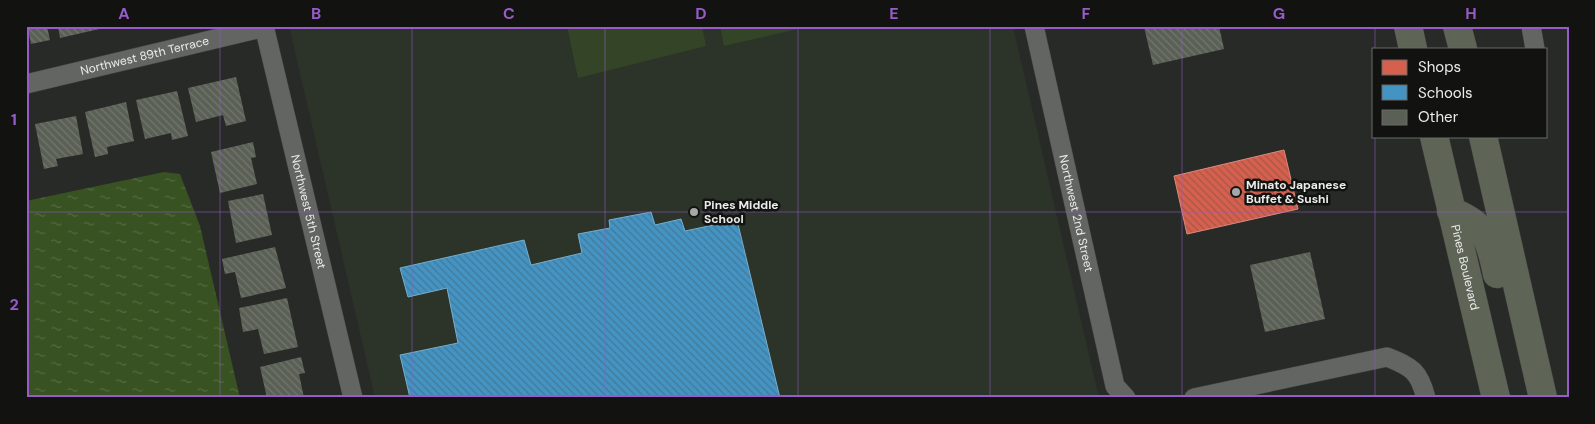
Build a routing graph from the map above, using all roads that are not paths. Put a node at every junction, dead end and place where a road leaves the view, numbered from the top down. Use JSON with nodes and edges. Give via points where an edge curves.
{"nodes":[{"id":1,"x":1034,"y":26,"type":"edge"},
{"id":2,"x":1408,"y":26,"type":"edge"},
{"id":3,"x":1458,"y":26,"type":"edge"},
{"id":4,"x":1531,"y":26,"type":"edge"},
{"id":5,"x":265,"y":27,"type":"edge"},
{"id":6,"x":1413,"y":48,"type":"edge"},
{"id":7,"x":1463,"y":48,"type":"edge"},
{"id":8,"x":1535,"y":48,"type":"edge"},
{"id":9,"x":26,"y":84,"type":"edge"},
{"id":10,"x":1434,"y":138,"type":"edge"},
{"id":11,"x":1483,"y":138,"type":"edge"},
{"id":12,"x":1452,"y":210,"type":"junction"},
{"id":13,"x":353,"y":398,"type":"edge"},
{"id":14,"x":1126,"y":398,"type":"edge"},
{"id":15,"x":1194,"y":398,"type":"edge"},
{"id":16,"x":1426,"y":398,"type":"edge"},
{"id":17,"x":1496,"y":398,"type":"edge"},
{"id":18,"x":1524,"y":398,"type":"edge"},
{"id":19,"x":1543,"y":398,"type":"edge"}],
"edges":[{"from":1,"to":14,"type":"street","name":"Northwest 2nd Street","via":[[1115,386]]},
{"from":2,"to":6,"type":"highway"},
{"from":3,"to":7,"type":"highway"},
{"from":4,"to":8,"type":"street"},
{"from":5,"to":9,"type":"street","name":"Northwest 89th Terrace"},
{"from":5,"to":13,"type":"street","name":"Northwest 5th Street"},
{"from":10,"to":12,"type":"highway","name":"Pines Boulevard"},
{"from":11,"to":19,"type":"highway"},
{"from":12,"to":17,"type":"highway","name":"Pines Boulevard"},
{"from":12,"to":18,"type":"highway","via":[[1477,224],[1493,252]]},
{"from":15,"to":16,"type":"street","via":[[1387,357],[1412,368],[1421,381]]}]}
